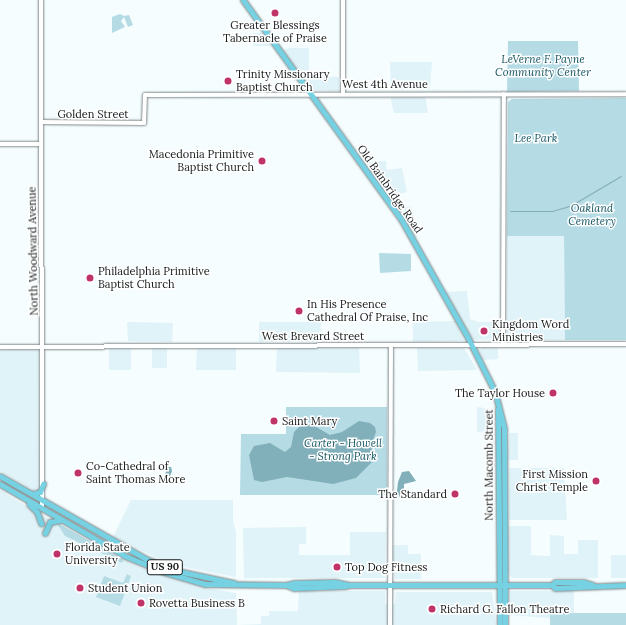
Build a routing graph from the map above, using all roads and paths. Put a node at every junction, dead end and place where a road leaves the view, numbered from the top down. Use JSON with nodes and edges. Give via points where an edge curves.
{"nodes":[{"id":1,"x":41,"y":0,"type":"edge"},
{"id":2,"x":243,"y":0,"type":"edge"},
{"id":3,"x":343,"y":0,"type":"edge"},
{"id":4,"x":343,"y":93,"type":"junction"},
{"id":5,"x":310,"y":94,"type":"junction"},
{"id":6,"x":504,"y":94,"type":"junction"},
{"id":7,"x":626,"y":94,"type":"edge"},
{"id":8,"x":41,"y":122,"type":"junction"},
{"id":9,"x":144,"y":123,"type":"joint"},
{"id":10,"x":0,"y":144,"type":"edge"},
{"id":11,"x":41,"y":144,"type":"junction"},
{"id":12,"x":503,"y":344,"type":"junction"},
{"id":13,"x":626,"y":344,"type":"edge"},
{"id":14,"x":44,"y":345,"type":"junction"},
{"id":15,"x":391,"y":345,"type":"junction"},
{"id":16,"x":471,"y":345,"type":"junction"},
{"id":17,"x":0,"y":346,"type":"edge"},
{"id":18,"x":498,"y":404,"type":"joint"},
{"id":19,"x":0,"y":476,"type":"edge"},
{"id":20,"x":0,"y":484,"type":"edge"},
{"id":21,"x":43,"y":484,"type":"junction"},
{"id":22,"x":28,"y":493,"type":"junction"},
{"id":23,"x":23,"y":498,"type":"junction"},
{"id":24,"x":43,"y":502,"type":"junction"},
{"id":25,"x":44,"y":510,"type":"junction"},
{"id":26,"x":61,"y":520,"type":"junction"},
{"id":27,"x":41,"y":523,"type":"dead end"},
{"id":28,"x":45,"y":534,"type":"dead end"},
{"id":29,"x":241,"y":585,"type":"junction"},
{"id":30,"x":390,"y":585,"type":"junction"},
{"id":31,"x":502,"y":585,"type":"junction"},
{"id":32,"x":626,"y":585,"type":"edge"},
{"id":33,"x":390,"y":625,"type":"edge"},
{"id":34,"x":500,"y":625,"type":"edge"},
{"id":35,"x":505,"y":625,"type":"edge"}],
"edges":[{"from":1,"to":8,"type":"street","name":"North Woodward Avenue"},
{"from":2,"to":5,"type":"main road","name":"Old Bainbridge Road"},
{"from":3,"to":4,"type":"street"},
{"from":4,"to":5,"type":"street","name":"West 4th Avenue"},
{"from":4,"to":6,"type":"street","name":"West 4th Avenue"},
{"from":5,"to":9,"type":"street","name":"West 4th Avenue","via":[[144,95]]},
{"from":5,"to":16,"type":"main road","name":"Old Bainbridge Road","via":[[401,219]]},
{"from":6,"to":7,"type":"street","name":"West 4th Avenue"},
{"from":6,"to":12,"type":"street"},
{"from":8,"to":9,"type":"street","name":"Golden Street"},
{"from":8,"to":11,"type":"street","name":"North Woodward Avenue"},
{"from":10,"to":11,"type":"street"},
{"from":11,"to":14,"type":"street","name":"North Woodward Avenue"},
{"from":12,"to":13,"type":"street","name":"West Brevard Street"},
{"from":12,"to":16,"type":"street","name":"West Brevard Street"},
{"from":14,"to":15,"type":"street","name":"West Brevard Street"},
{"from":14,"to":17,"type":"street","name":"West Brevard Street"},
{"from":14,"to":21,"type":"street","name":"North Woodward Avenue"},
{"from":15,"to":16,"type":"street","name":"West Brevard Street"},
{"from":15,"to":30,"type":"street"},
{"from":16,"to":18,"type":"main road","name":"Old Bainbridge Road"},
{"from":18,"to":31,"type":"main road","name":"North Macomb Street","via":[[504,429]]},
{"from":19,"to":22,"type":"main road","number":"US 90"},
{"from":20,"to":23,"type":"main road","number":"US 90"},
{"from":21,"to":22,"type":"main road","via":[[37,494]]},
{"from":21,"to":24,"type":"street","name":"North Woodward Avenue"},
{"from":22,"to":24,"type":"main road","number":"US 90"},
{"from":23,"to":25,"type":"main road","number":"US 90"},
{"from":23,"to":27,"type":"main road","via":[[37,512]]},
{"from":24,"to":25,"type":"street","name":"North Woodward Avenue"},
{"from":24,"to":29,"type":"main road","number":"US 90","via":[[151,561],[182,572]]},
{"from":25,"to":26,"type":"main road","number":"US 90"},
{"from":26,"to":28,"type":"main road","via":[[51,521]]},
{"from":26,"to":29,"type":"main road","number":"US 90","via":[[126,556],[159,570],[205,584]]},
{"from":29,"to":30,"type":"main road","number":"US 90","via":[[325,582]]},
{"from":30,"to":31,"type":"main road","number":"US 90"},
{"from":30,"to":33,"type":"street"},
{"from":31,"to":32,"type":"main road","number":"US 90","via":[[583,582],[594,585]]},
{"from":31,"to":34,"type":"main road","name":"North Macomb Street"},
{"from":31,"to":35,"type":"main road","name":"North Macomb Street"}]}
